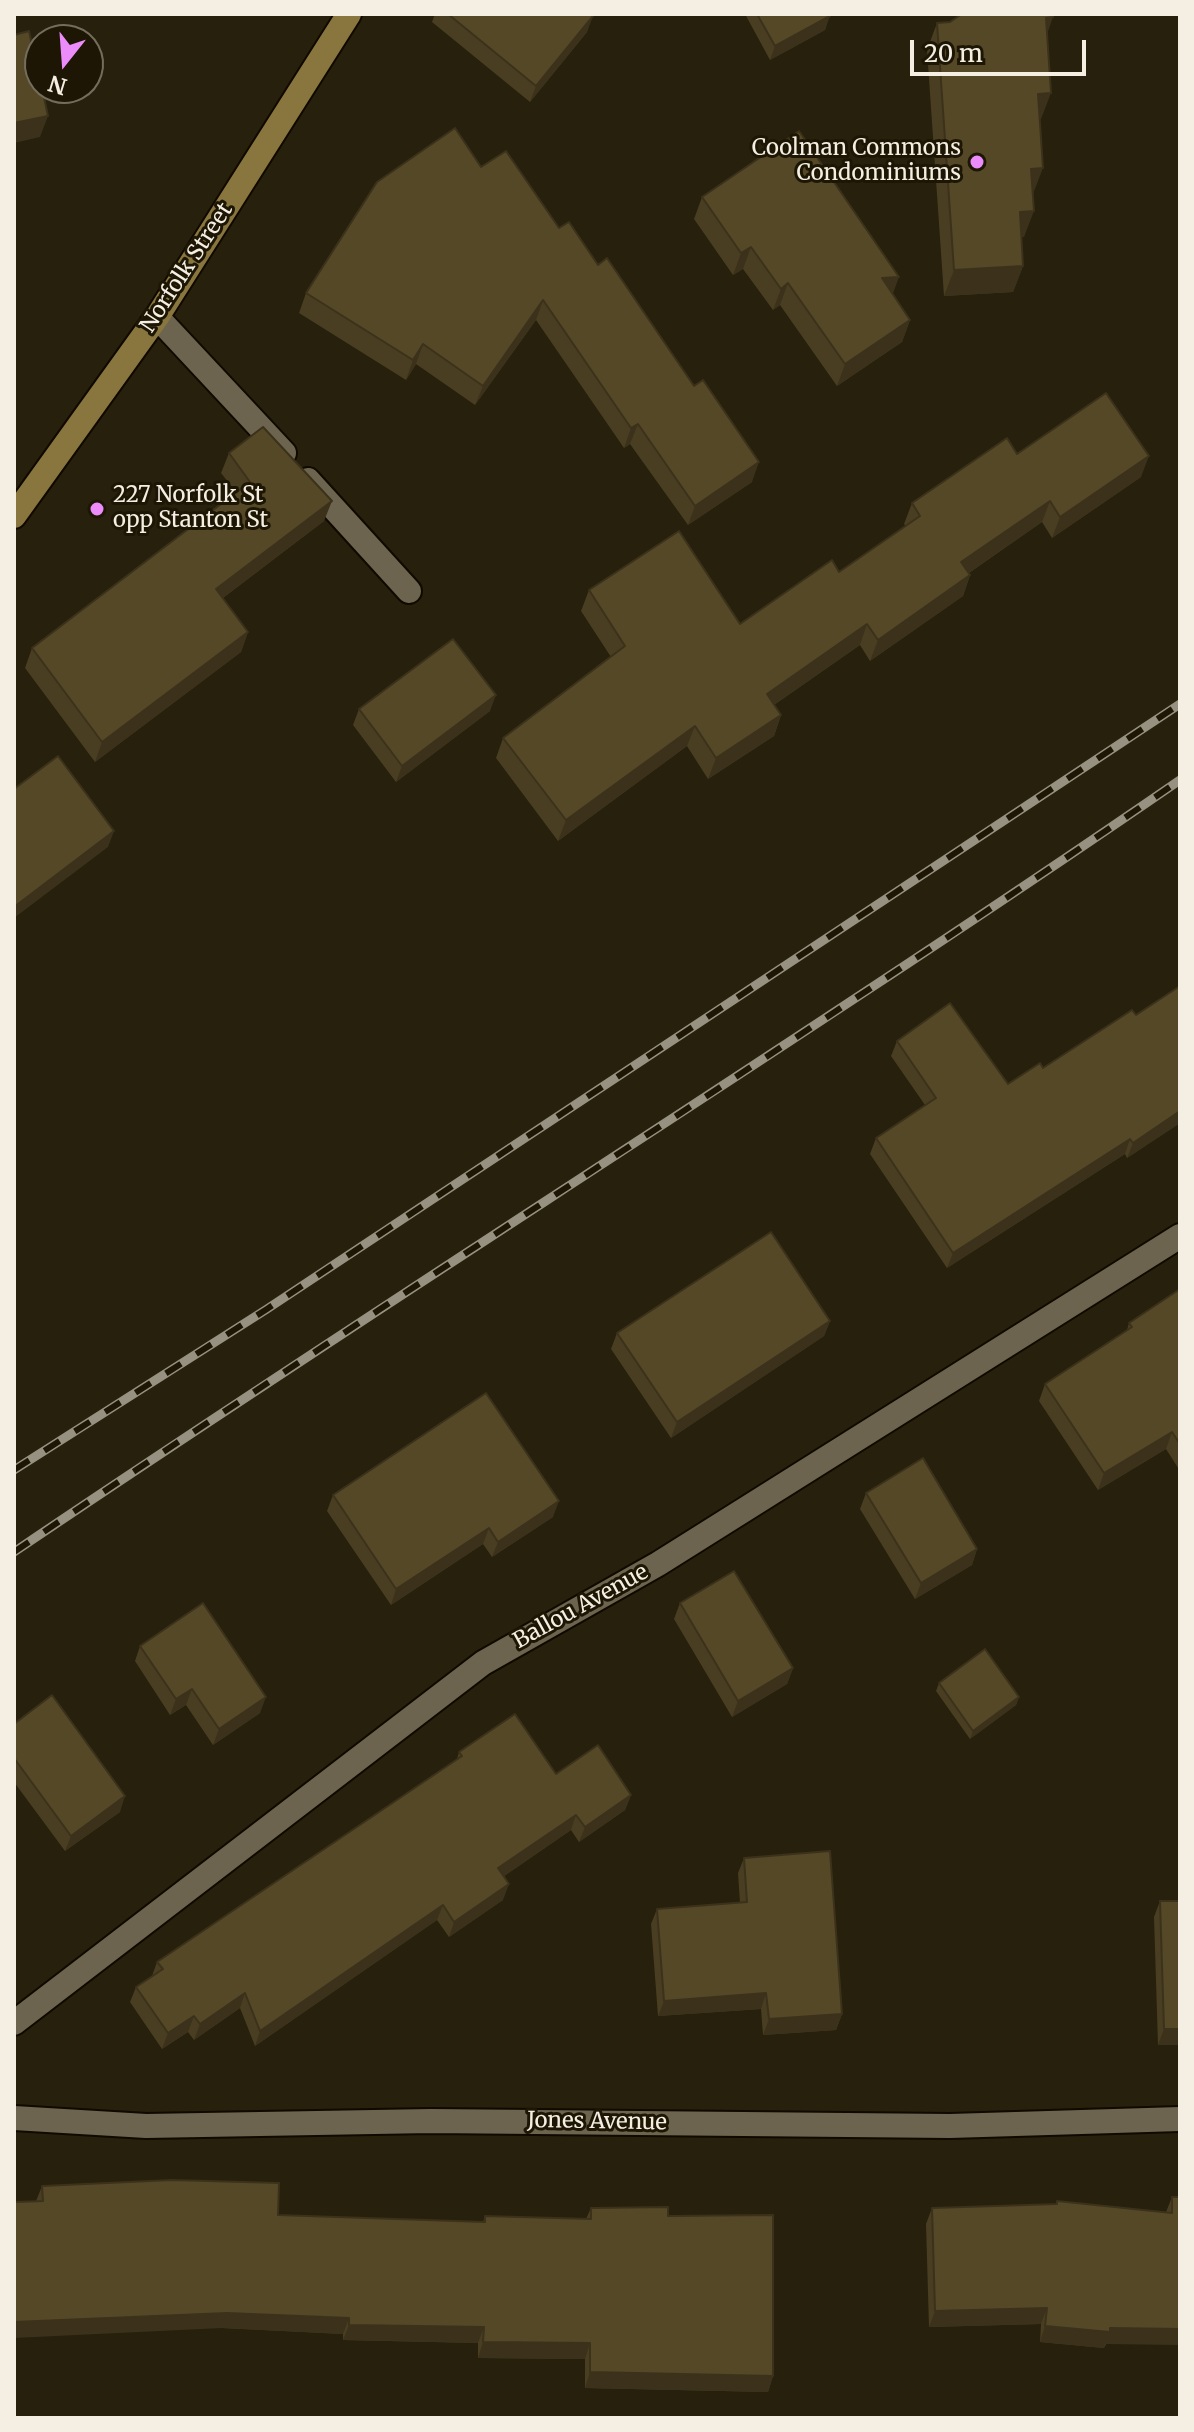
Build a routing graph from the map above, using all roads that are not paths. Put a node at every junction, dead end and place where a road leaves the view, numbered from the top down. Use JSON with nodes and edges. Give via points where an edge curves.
{"nodes":[{"id":1,"x":349,"y":14,"type":"edge"},
{"id":2,"x":157,"y":317,"type":"junction"},
{"id":3,"x":14,"y":516,"type":"edge"},
{"id":4,"x":409,"y":591,"type":"dead end"},
{"id":5,"x":1180,"y":1236,"type":"edge"},
{"id":6,"x":14,"y":2023,"type":"edge"},
{"id":7,"x":14,"y":2118,"type":"edge"},
{"id":8,"x":1180,"y":2119,"type":"edge"}],
"edges":[{"from":1,"to":2,"type":"main road","name":"Norfolk Street"},
{"from":2,"to":3,"type":"main road","name":"Norfolk Street"},
{"from":2,"to":4,"type":"street"},
{"from":5,"to":6,"type":"street","name":"Ballou Avenue","via":[[658,1564],[483,1663]]},
{"from":7,"to":8,"type":"street","name":"Jones Avenue","via":[[146,2126],[431,2121],[950,2126]]}]}
